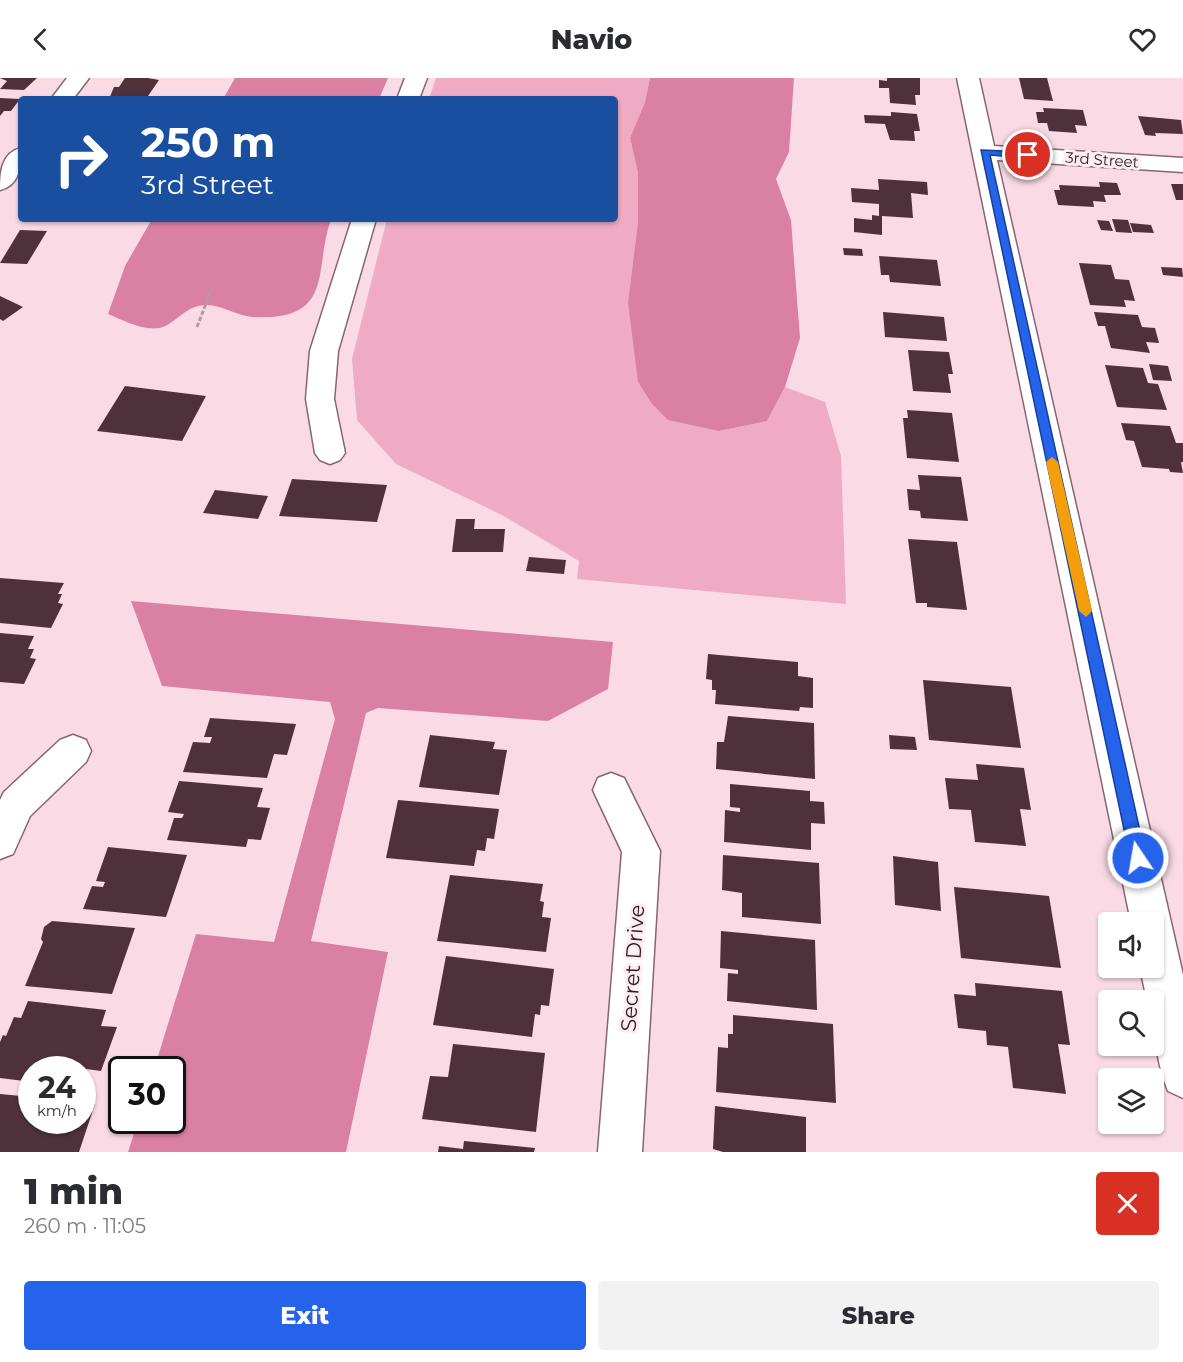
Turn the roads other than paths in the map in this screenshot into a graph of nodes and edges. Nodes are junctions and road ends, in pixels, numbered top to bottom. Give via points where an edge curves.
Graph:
1 (78, 78) edge
2 (416, 78) edge
3 (969, 78) edge
4 (64, 96) edge
5 (409, 96) edge
6 (984, 152) junction
7 (18, 159) edge
8 (1183, 165) edge
9 (0, 183) edge
10 (363, 222) edge
11 (330, 453) dead end
12 (73, 751) dead end
13 (610, 790) dead end
14 (0, 841) edge
15 (1149, 912) edge
16 (1163, 978) edge
17 (1183, 1076) edge
18 (620, 1152) edge

1 - 4 street
2 - 5 street
3 - 6 street
6 - 8 street, 3rd Street
6 - 15 street
7 - 9 street
10 - 11 street via 324,351 320,399
12 - 14 street via 17,804
13 - 18 street, Secret Drive via 641,851
16 - 17 street

